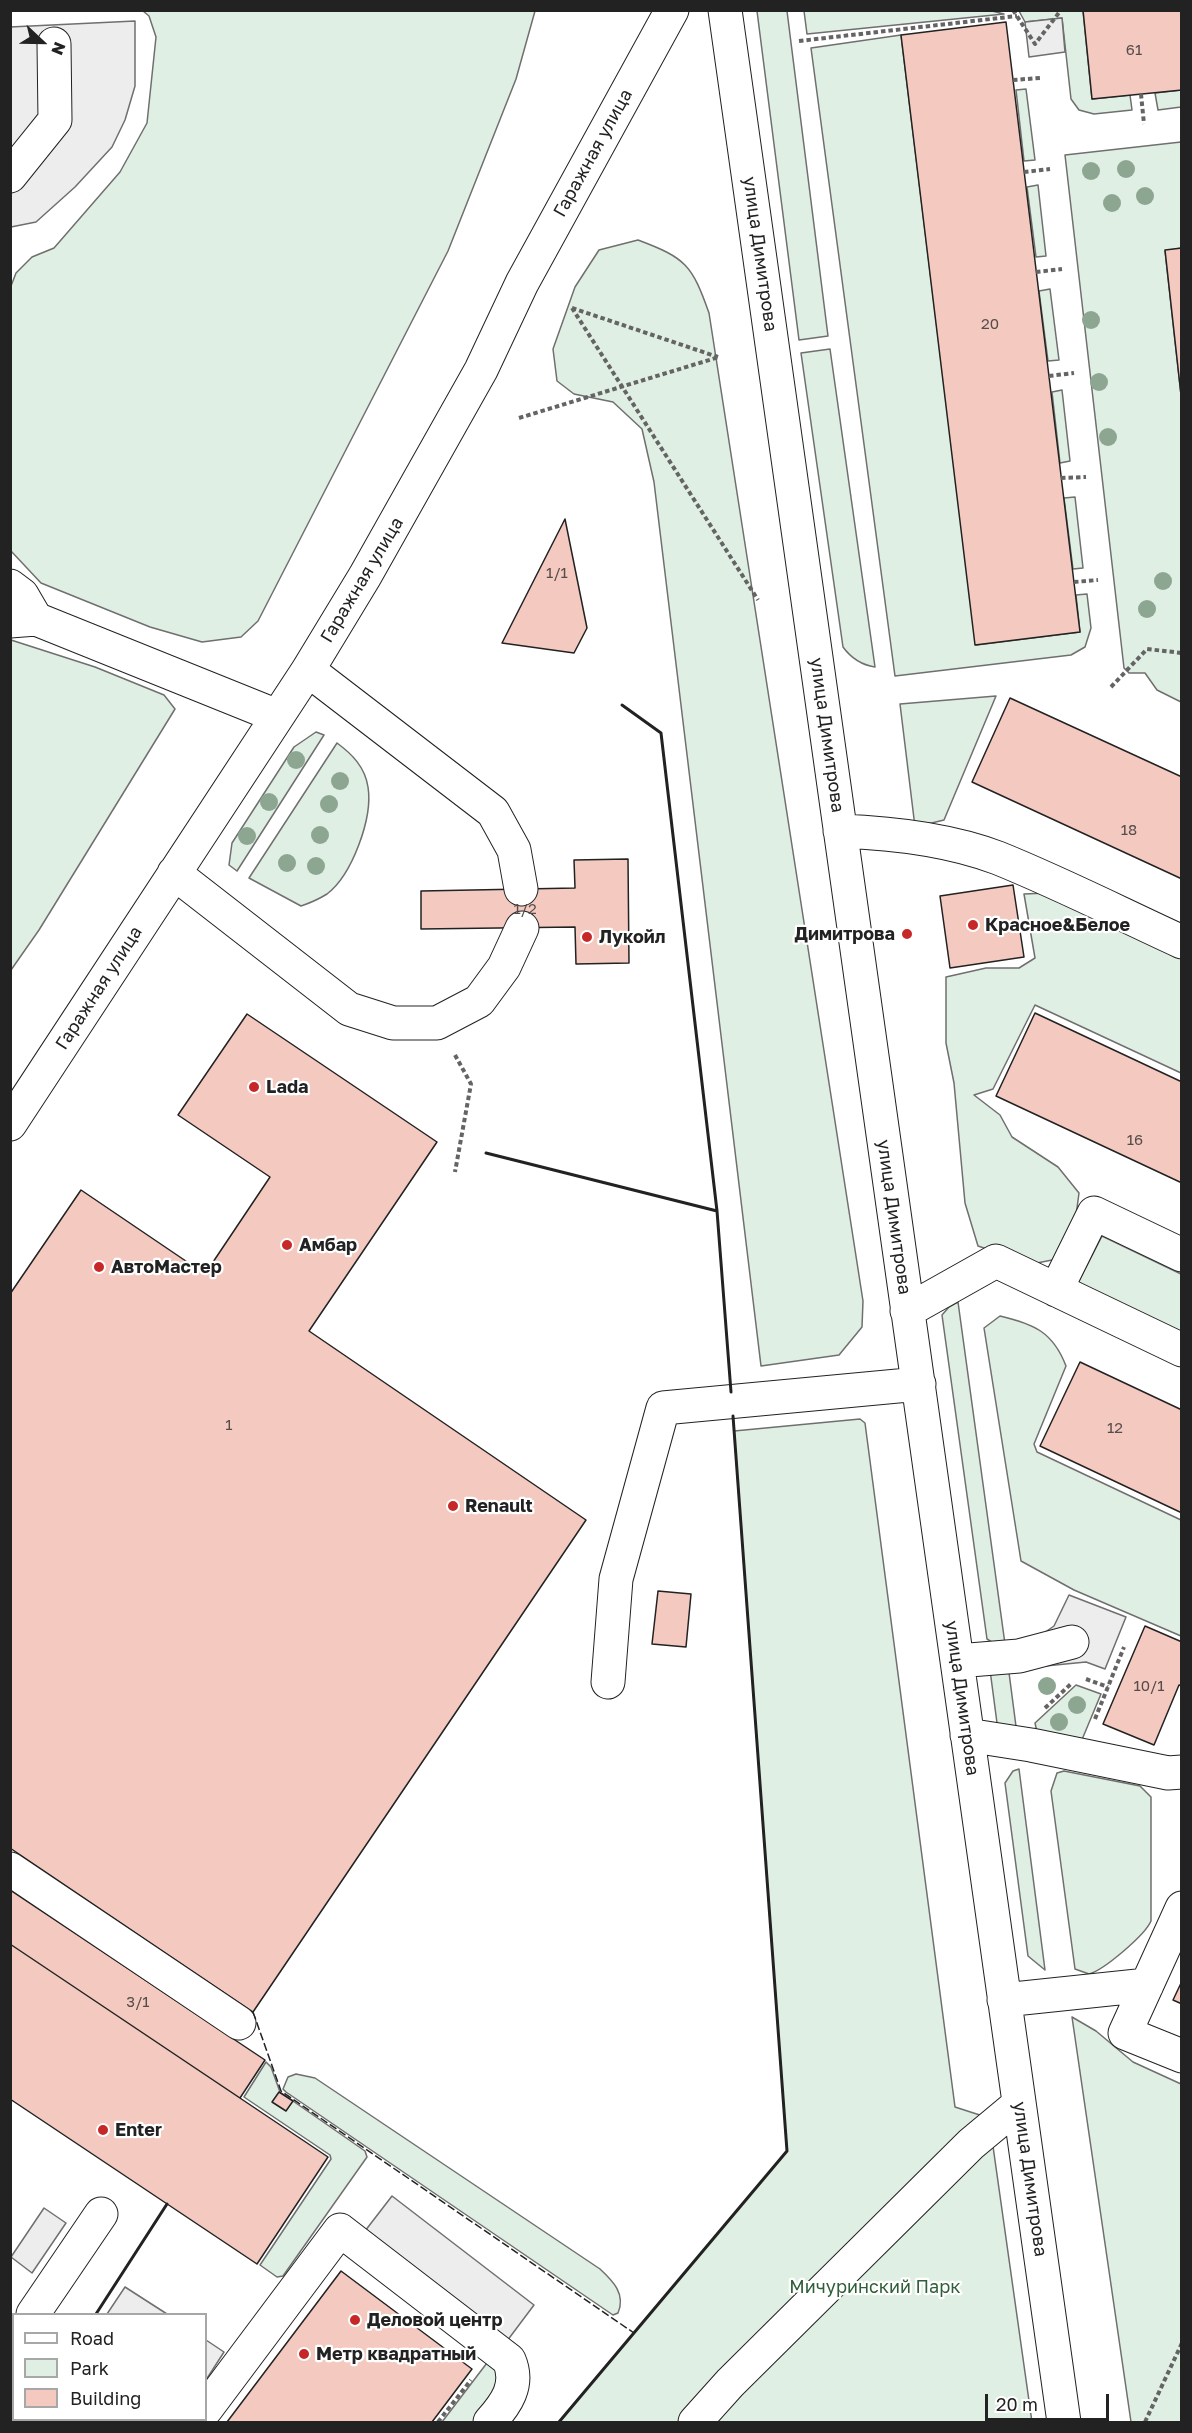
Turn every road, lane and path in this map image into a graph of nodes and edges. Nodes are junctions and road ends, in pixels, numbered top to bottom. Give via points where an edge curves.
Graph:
1 (672, 10) edge
2 (725, 10) edge
3 (1013, 10) edge
4 (1061, 10) edge
5 (1017, 16) junction
6 (799, 41) dead end
7 (54, 44) dead end
8 (1040, 78) dead end
9 (1013, 81) dead end
10 (1141, 94) dead end
11 (1144, 124) dead end
12 (1050, 169) dead end
13 (1024, 172) dead end
14 (10, 176) edge
15 (1062, 269) dead end
16 (1036, 272) dead end
17 (1074, 373) dead end
18 (1049, 376) dead end
19 (622, 387) junction
20 (519, 418) dead end
21 (1086, 477) dead end
22 (1061, 478) dead end
23 (1098, 580) dead end
24 (1074, 582) dead end
25 (10, 586) edge
26 (758, 600) dead end
27 (23, 620) edge
28 (1182, 653) edge
29 (308, 670) junction
30 (1111, 687) dead end
31 (277, 716) junction
32 (840, 831) junction
33 (174, 873) junction
34 (521, 889) dead end
35 (522, 928) dead end
36 (1182, 942) edge
37 (437, 1023) junction
38 (10, 1124) edge
39 (455, 1172) dead end
40 (1182, 1255) edge
41 (1056, 1290) junction
42 (907, 1311) junction
43 (1182, 1350) edge
44 (919, 1384) junction
45 (1072, 1642) dead end
46 (1124, 1647) dead end
47 (957, 1661) junction
48 (608, 1682) dead end
49 (1108, 1687) junction
50 (1037, 1716) dead end
51 (967, 1735) junction
52 (1081, 1755) junction
53 (1182, 1772) edge
54 (10, 1869) edge
55 (1182, 1908) edge
56 (1147, 1985) junction
57 (1004, 2000) junction
58 (239, 2023) dead end
59 (1182, 2056) edge
60 (1019, 2104) junction
61 (102, 2214) dead end
62 (34, 2313) edge
63 (1182, 2343) edge
64 (495, 2348) junction
65 (207, 2408) edge
66 (438, 2422) edge
67 (490, 2422) edge
68 (696, 2422) edge
69 (1064, 2422) edge
70 (1145, 2422) edge

1 - 29 street, Гаражная улица via 522,283 482,369 424,475
2 - 32 street, улица Димитрова
3 - 5 path
4 - 5 path via 1035,44
5 - 6 path
7 - 14 street via 55,120
8 - 9 path
10 - 11 path
12 - 13 path
15 - 16 path
17 - 18 path
19 - 19 path via 572,308 719,357 708,360
19 - 20 path
19 - 26 path
21 - 22 path
23 - 24 path
25 - 27 street via 22,595
27 - 31 street
28 - 30 path via 1147,649
29 - 31 street, Гаражная улица
29 - 34 street via 494,812 514,850
31 - 33 street, Гаражная улица
32 - 36 street via 893,833 997,858
32 - 42 street, улица Димитрова
33 - 37 street via 349,1009 393,1023
33 - 38 street, Гаражная улица
35 - 37 street via 504,967 479,1001
37 - 39 path via 471,1084
40 - 41 street via 1094,1212
41 - 42 street via 996,1261
41 - 43 street
42 - 44 street, улица Димитрова
44 - 47 street, улица Димитрова
44 - 48 street via 663,1408 616,1579
45 - 47 street via 1019,1656
46 - 49 path
47 - 51 street, улица Димитрова
49 - 50 path via 1078,1677
49 - 52 path
51 - 52 street
51 - 57 street, улица Димитрова
52 - 53 street via 1168,1773
54 - 58 street
55 - 56 street
56 - 57 street
56 - 59 street via 1125,2033
57 - 60 street, улица Димитрова
60 - 68 street via 971,2144
60 - 69 street, улица Димитрова
61 - 62 street
63 - 70 path
64 - 65 street via 340,2230
64 - 66 path
64 - 67 street via 509,2360 513,2385 506,2404

